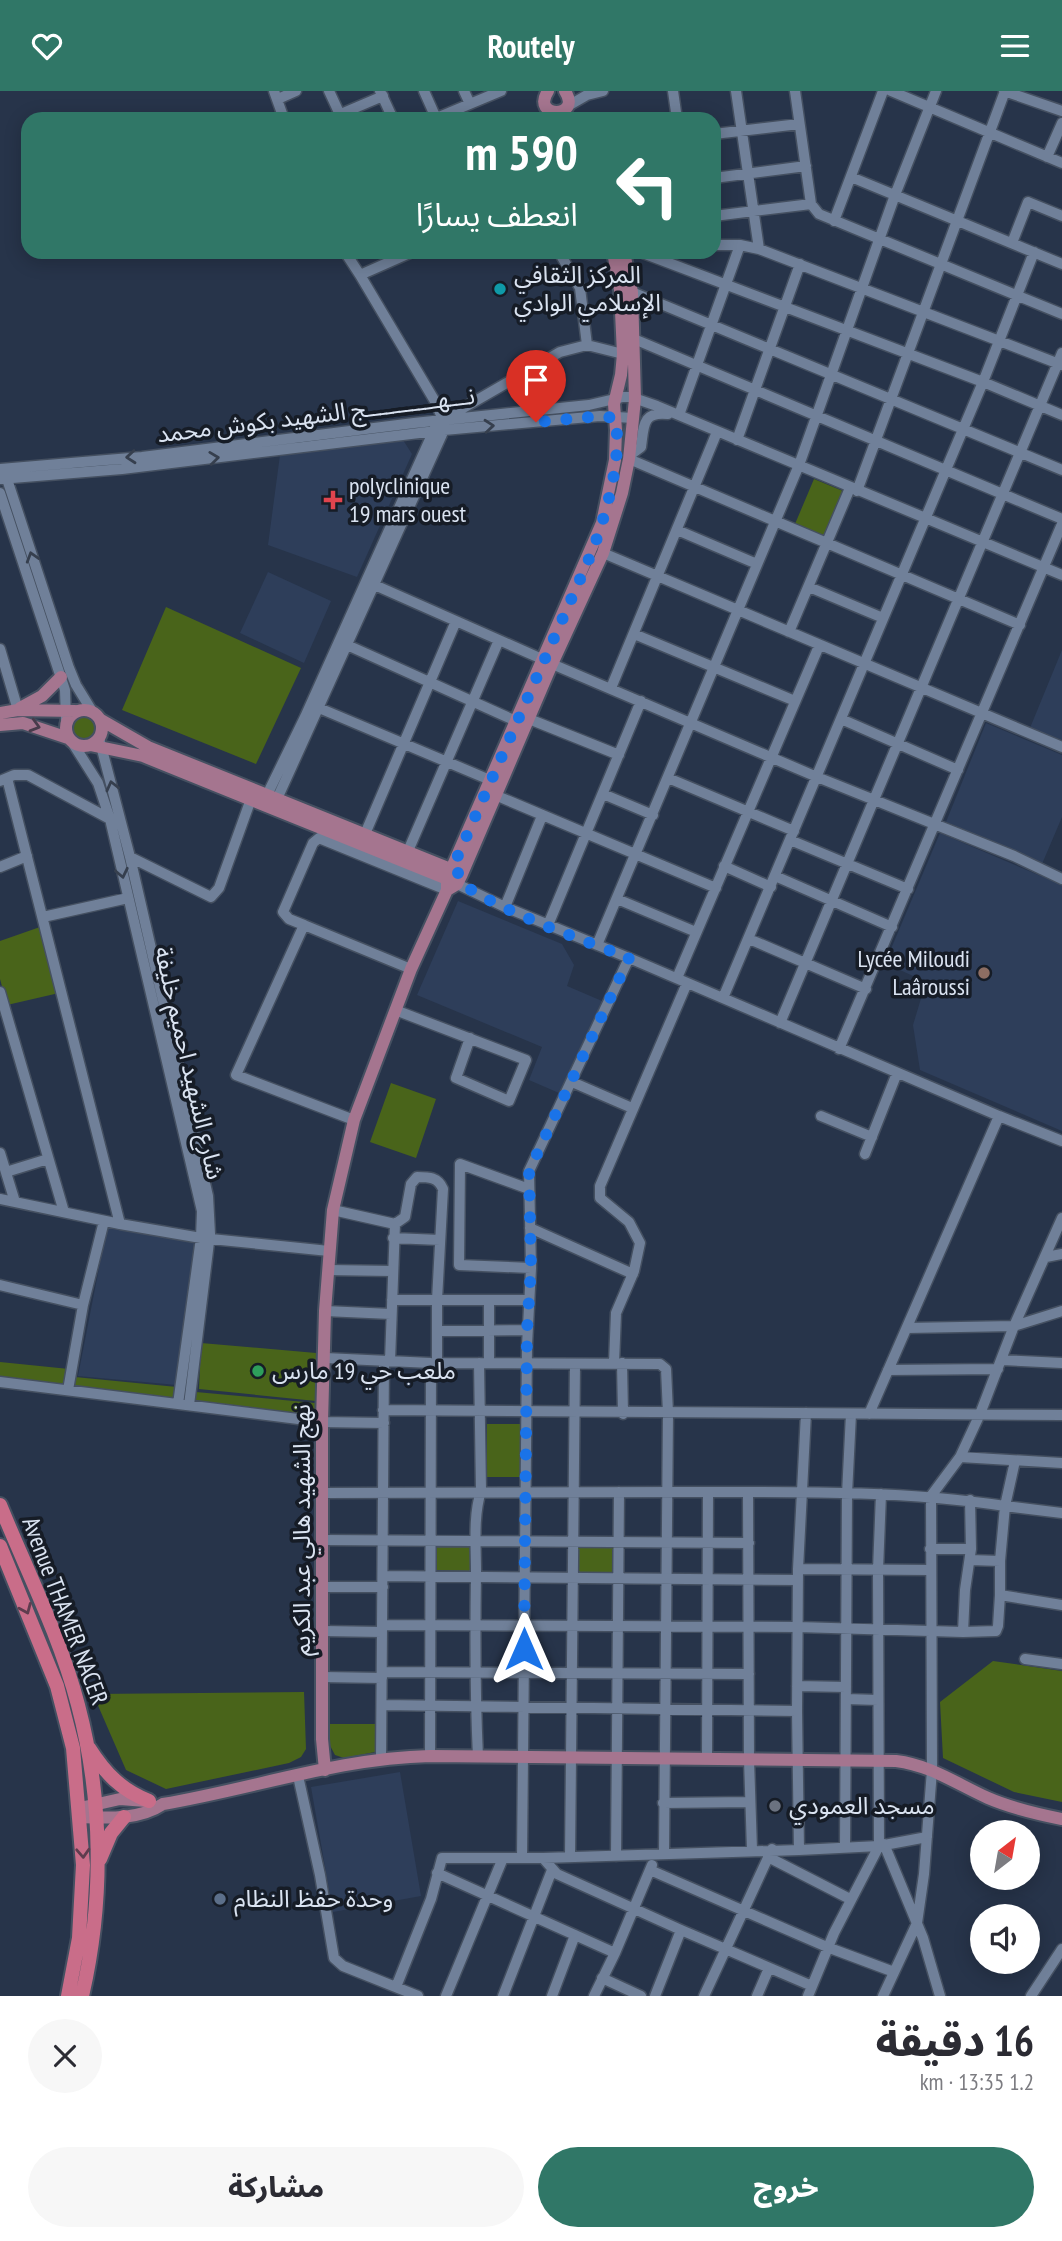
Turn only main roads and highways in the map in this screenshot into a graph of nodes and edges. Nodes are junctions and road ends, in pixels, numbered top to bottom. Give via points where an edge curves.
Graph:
1 (565, 91) edge
2 (544, 93) edge
3 (569, 110) edge
4 (552, 112) edge
5 (614, 259) edge
6 (625, 259) edge
7 (547, 661) junction
8 (61, 677) road end
9 (18, 710) junction
10 (0, 713) edge
11 (69, 714) junction
12 (97, 716) junction
13 (522, 720) junction
14 (0, 725) edge
15 (70, 740) junction
16 (97, 743) junction
17 (455, 881) junction
18 (0, 1506) edge
19 (0, 1546) edge
20 (87, 1746) junction
21 (325, 1770) junction
22 (156, 1803) junction
23 (88, 1811) junction
24 (124, 1817) junction
25 (1062, 1819) edge
26 (98, 1864) junction
27 (68, 1996) edge
28 (82, 1996) edge

1 - 3 main road
2 - 4 main road via 545,105
5 - 7 main road via 623,354 615,400 615,460 602,523
6 - 7 main road via 634,339 635,399 629,458 603,553
7 - 13 main road
8 - 9 main road via 42,696
9 - 10 main road
9 - 11 main road
11 - 12 main road via 84,709
11 - 15 main road via 65,732
12 - 16 main road via 102,726
12 - 17 main road via 148,747 408,851
13 - 17 main road via 495,795
13 - 17 main road via 490,780
14 -> 15 main road via 23,723
15 - 16 main road via 81,746
16 - 17 main road via 134,753
17 - 21 main road, نهج الشهيد هالي عبد الكريم via 411,969 354,1120 333,1210 322,1422
18 - 20 highway, Avenue THAMER NACER via 71,1681
19 -> 23 highway, Avenue THAMER NACER via 64,1706
20 - 22 highway via 116,1783
20 - 23 highway, Avenue THAMER NACER
21 - 22 main road
21 - 25 main road via 430,1756 878,1761 932,1770 1020,1810
22 - 23 main road via 120,1799
22 - 24 main road via 155,1809
23 - 24 main road
23 - 26 highway
23 -> 27 highway, Avenue THAMER NACER via 79,1938
24 - 26 highway via 111,1833
26 - 28 highway via 93,1939

